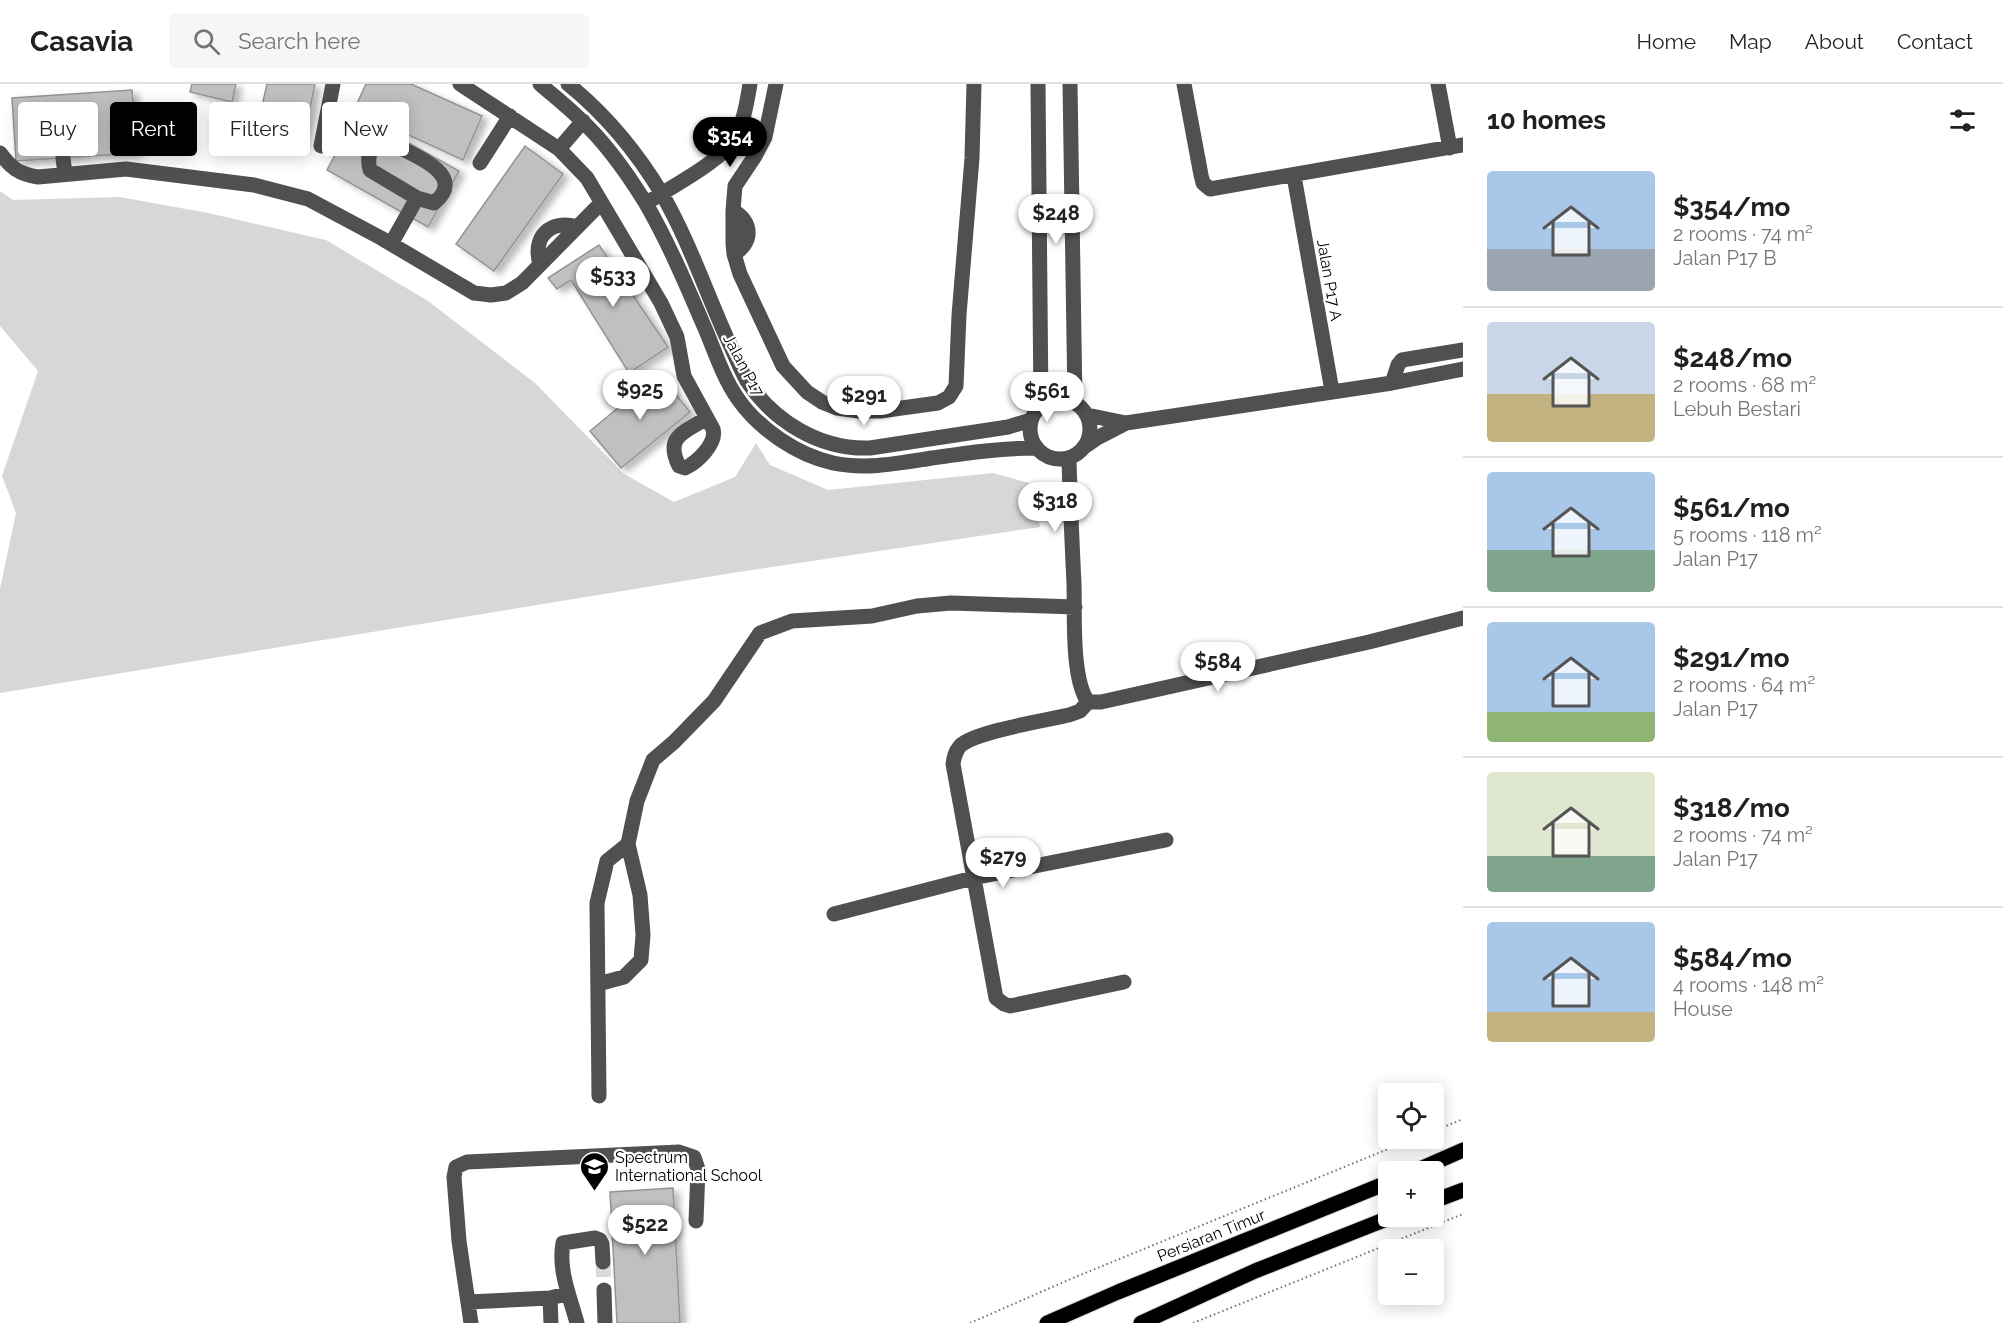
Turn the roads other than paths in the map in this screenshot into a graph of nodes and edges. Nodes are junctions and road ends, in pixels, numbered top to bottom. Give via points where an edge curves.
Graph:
1 (333, 84) edge
2 (460, 84) edge
3 (540, 84) edge
4 (568, 84) edge
5 (750, 84) edge
6 (776, 84) edge
7 (974, 84) edge
8 (1038, 84) edge
9 (1070, 84) edge
10 (1184, 84) edge
11 (1438, 84) edge
12 (510, 116) junction
13 (583, 121) junction
14 (321, 146) dead end
15 (1456, 146) edge
16 (559, 149) junction
17 (0, 153) edge
18 (63, 158) dead end
19 (480, 164) dead end
20 (65, 174) junction
21 (1294, 176) junction
22 (662, 193) junction
23 (417, 198) junction
24 (601, 203) junction
25 (645, 204) junction
26 (391, 244) junction
27 (499, 294) junction
28 (510, 308) dead end
29 (1463, 350) edge
30 (1463, 369) edge
31 (1392, 383) junction
32 (1332, 391) junction
33 (1075, 402) junction
34 (1041, 405) junction
35 (1087, 415) junction
36 (707, 418) dead end
37 (1031, 420) junction
38 (1126, 423) junction
39 (1084, 447) junction
40 (1036, 448) junction
41 (1069, 458) junction
42 (1075, 607) junction
43 (1463, 618) edge
44 (1088, 702) junction
45 (1166, 840) dead end
46 (628, 844) junction
47 (973, 878) junction
48 (834, 914) dead end
49 (1124, 982) dead end
50 (598, 984) junction
51 (599, 1096) dead end
52 (1463, 1150) edge
53 (1438, 1161) edge
54 (1378, 1186) edge
55 (1463, 1190) edge
56 (1444, 1197) edge
57 (696, 1221) dead end
58 (1378, 1222) edge
59 (603, 1262) tunnel mouth
60 (604, 1290) tunnel mouth
61 (566, 1294) junction
62 (549, 1298) junction
63 (469, 1302) junction
64 (471, 1323) edge
65 (551, 1323) edge
66 (576, 1323) edge
67 (605, 1323) edge
68 (1047, 1323) edge
69 (1141, 1323) edge

1 - 14 street
2 - 12 street
3 - 13 street, Jalan P17
4 - 22 street, Jalan P17 via 631,149
5 - 22 street via 735,138 722,154
6 - 7 street via 765,137 735,186 734,254 740,274 783,366 807,392 837,408 880,411 938,403 949,397 956,386
8 - 34 street
9 - 33 street
10 - 21 street via 1203,183 1210,189
11 - 15 street
12 - 16 street
12 - 19 street
13 - 16 street
13 - 25 street, Jalan P17 via 622,167
15 - 21 street
16 - 24 street via 587,178
17 - 20 street via 11,168 24,175
18 - 20 street
20 - 26 street via 126,169 254,185 308,199
21 - 32 street, Jalan P17 A
22 - 25 street
22 - 37 street, Jalan P17 via 746,379 768,407 790,424 814,438 854,449 1008,427
23 - 23 street via 370,170 372,149 388,142 437,168 445,180 438,199 434,203
23 - 26 street
24 - 27 street via 522,283
24 - 36 street via 661,303 677,337 684,376
25 - 40 street, Jalan P17 via 683,278 724,373 738,398 772,434 799,450 853,466 878,466 984,450
26 - 27 street via 474,293
27 - 28 street
29 - 31 street via 1402,360
30 - 31 street
31 - 32 street
32 - 38 street
33 - 34 street via 1051,400
33 - 35 street
34 - 37 street
35 - 38 street
35 - 39 street via 1090,428
37 - 40 street via 1031,439
38 - 39 street
39 - 41 street
40 - 41 street via 1049,458
41 - 42 street
42 - 44 street via 1079,679
42 - 46 street via 951,603 872,616 792,621 760,633 714,701 653,760 637,801
43 - 44 street
44 - 47 street via 1069,715 992,733 960,746 953,764
45 - 47 street
46 - 50 street via 607,861 597,903
46 - 50 street via 640,895 641,960 624,977
47 - 48 street
47 - 49 street via 993,990 1000,1002 1010,1006
50 - 51 street
52 - 53 main road
54 - 68 main road, Persiaran Timur
55 - 56 main road
57 - 63 street via 698,1169 694,1157 679,1152 467,1161 456,1167 454,1177
58 - 69 main road via 1255,1271
59 - 61 street via 600,1240 563,1243
60 - 67 street
61 - 62 street
61 - 66 street
62 - 63 street
62 - 65 street
63 - 64 street

